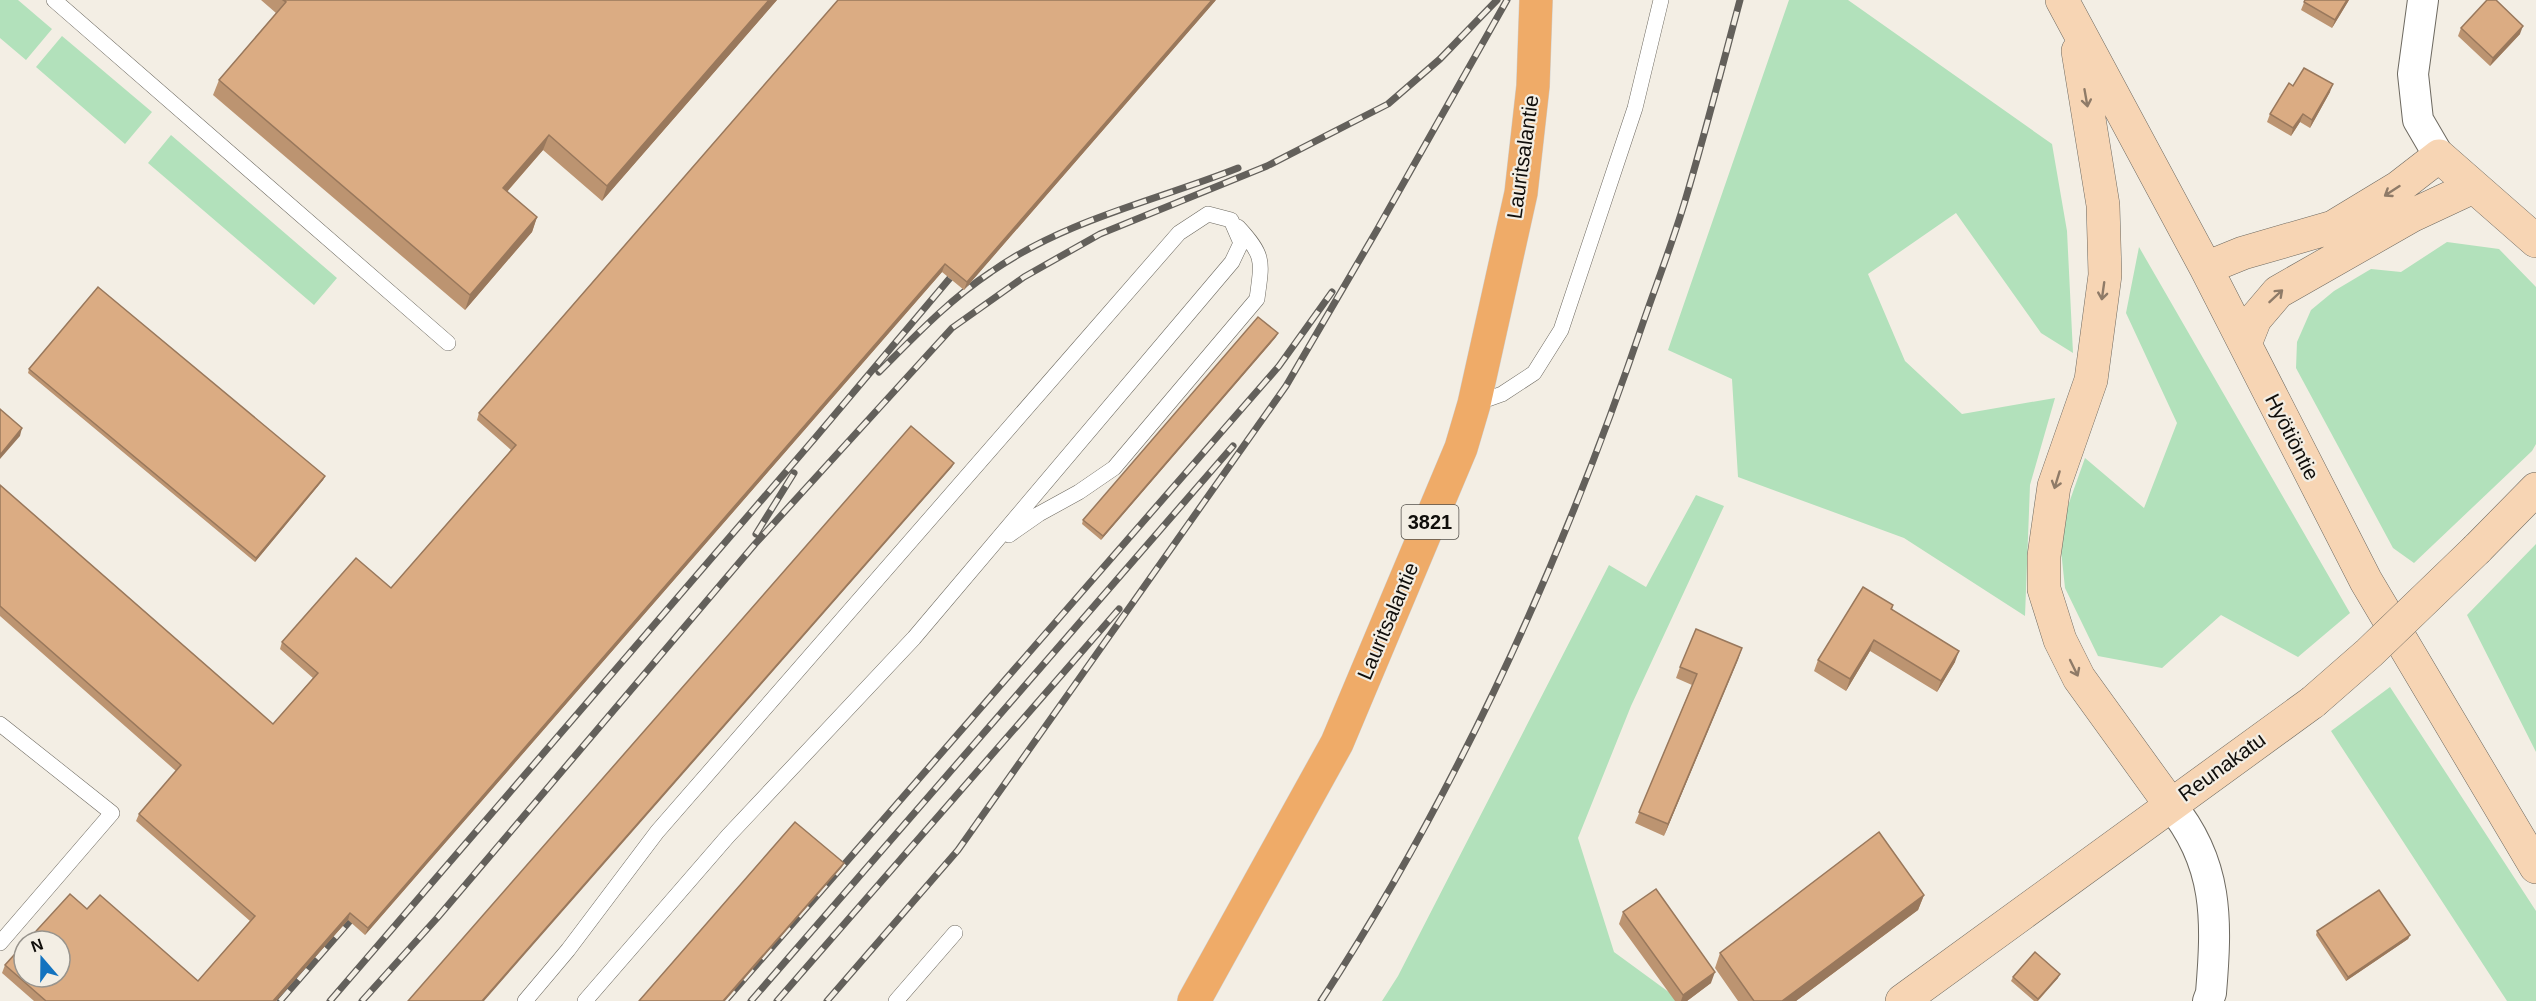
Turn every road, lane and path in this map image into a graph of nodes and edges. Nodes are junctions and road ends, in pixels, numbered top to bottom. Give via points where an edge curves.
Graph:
1 (54, 0) edge
2 (1536, 0) edge
3 (1661, 0) edge
4 (2423, 0) edge
5 (2068, 10) edge
6 (2439, 156) junction
7 (2473, 186) junction
8 (1231, 220) junction
9 (2536, 241) edge
10 (2206, 268) junction
11 (448, 343) dead end
12 (2245, 344) junction
13 (1474, 404) junction
14 (2529, 498) edge
15 (990, 549) junction
16 (0, 724) edge
17 (2170, 804) junction
18 (2536, 867) edge
19 (955, 933) dead end
20 (0, 944) edge
21 (525, 1001) edge
22 (585, 1001) edge
23 (896, 1001) edge
24 (1194, 1001) edge
25 (1902, 1001) edge
26 (2208, 1001) edge

1 - 11 lane
2 - 13 main road, Lauritsalantie / 3821 via 1533,86 1521,193
3 - 13 lane via 1635,108 1561,330 1534,373 1502,394
4 - 6 street via 2413,74 2418,120
5 - 10 main road, Hyötiöntie
5 -> 17 main road via 2103,205 2105,275 2091,380 2054,486 2044,556 2044,589 2060,640 2079,678
6 - 7 main road
6 -> 10 main road via 2399,187 2333,227
7 - 9 main road
12 -> 7 main road via 2255,319 2278,292 2403,220
8 - 15 lane via 1241,243 1232,262
8 - 15 lane via 1257,248 1261,269 1257,299 1114,468 1038,514
8 - 21 lane via 1209,214 1179,232 657,832
10 - 12 main road, Hyötiöntie
12 - 18 main road, Hyötiöntie via 2366,580
13 - 24 main road, Lauritsalantie / 3821 via 1461,448 1337,743
14 - 17 main road, Reunakatu, bridge via 2313,702
15 - 22 lane via 914,638 728,836
16 - 20 lane via 112,813
17 - 25 main road, Reunakatu
17 - 26 street via 2188,826 2208,874 2216,939
19 - 23 lane

